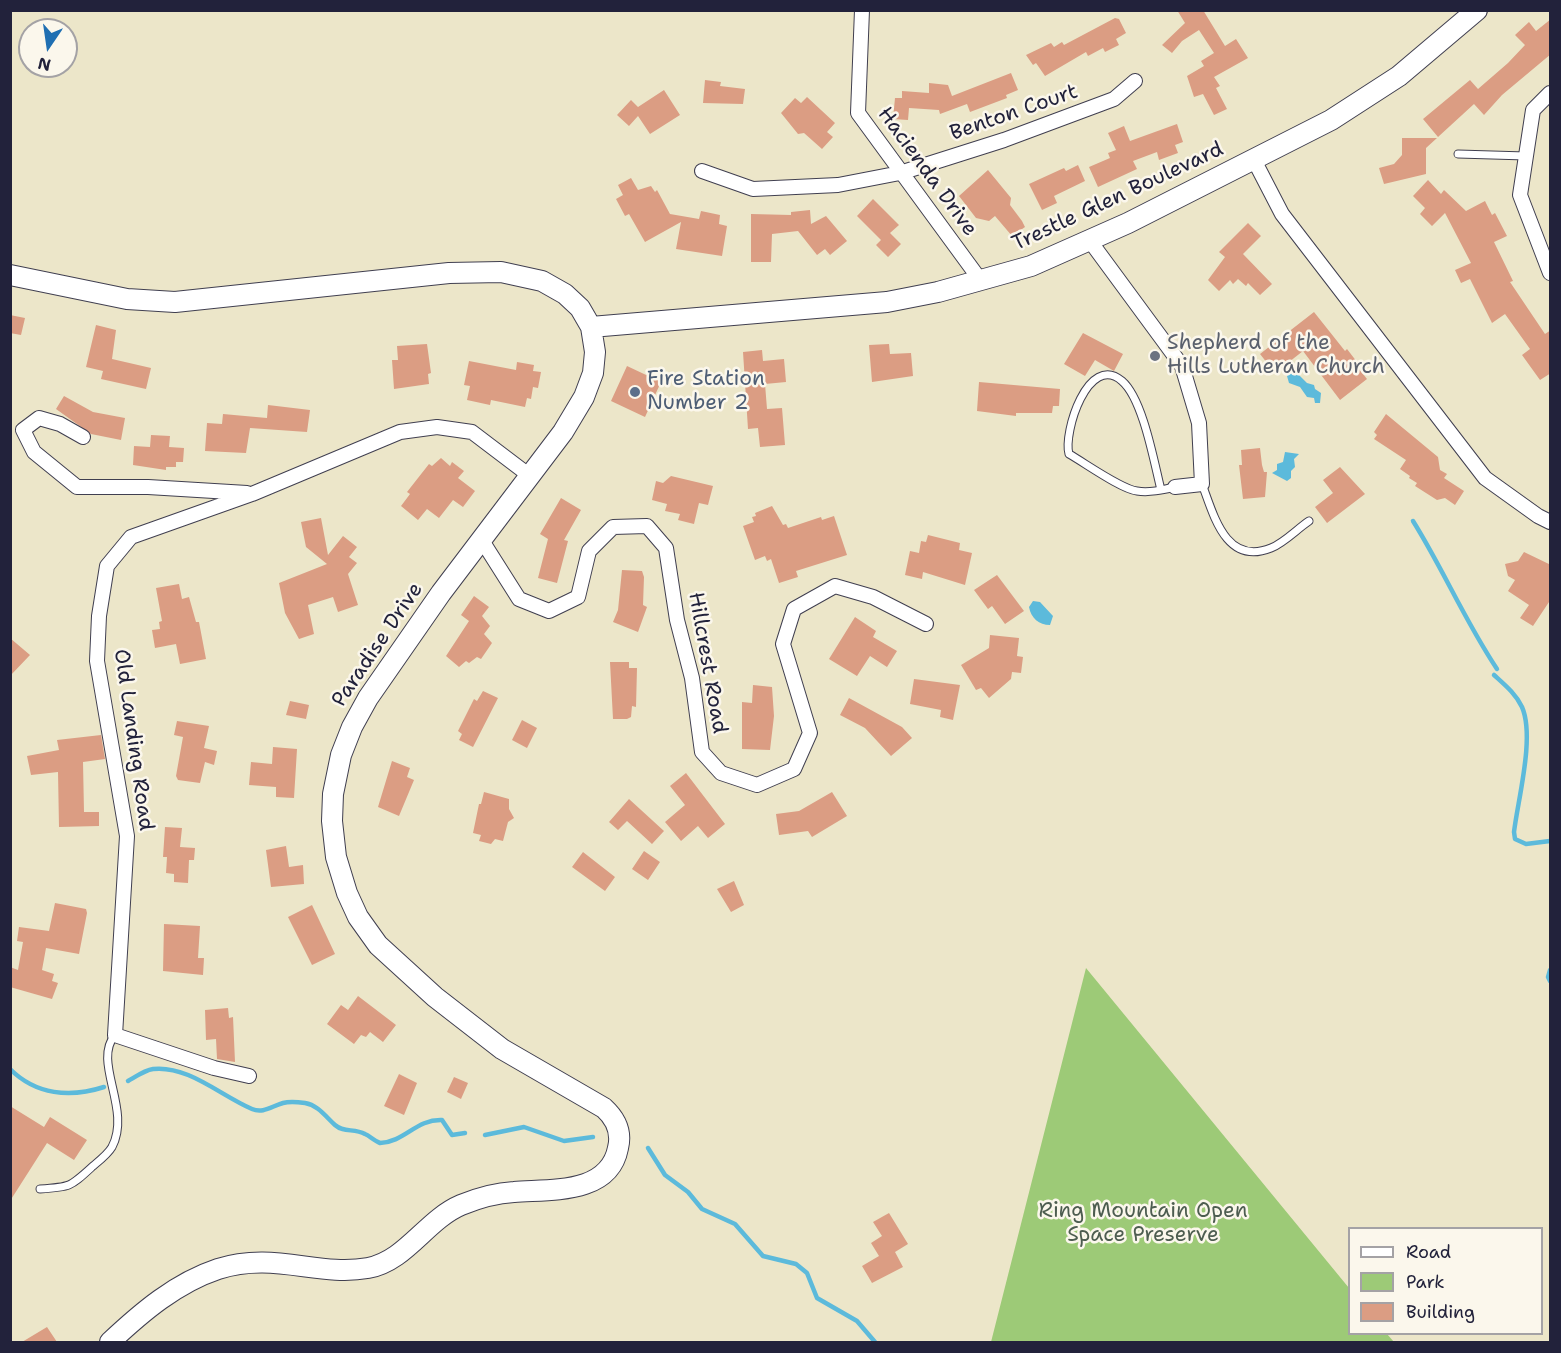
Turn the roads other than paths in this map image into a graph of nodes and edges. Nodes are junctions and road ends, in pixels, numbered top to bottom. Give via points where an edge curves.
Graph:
1 (862, 10) edge
2 (1477, 10) edge
3 (1135, 81) dead end
4 (1551, 93) edge
5 (1458, 154) dead end
6 (1526, 156) junction
7 (1254, 160) junction
8 (702, 171) dead end
9 (900, 173) junction
10 (1090, 241) junction
11 (1551, 273) edge
12 (10, 274) edge
13 (981, 281) junction
14 (591, 327) junction
15 (83, 437) dead end
16 (530, 476) junction
17 (1202, 484) junction
18 (1168, 489) junction
19 (252, 494) junction
20 (1309, 521) dead end
21 (1551, 522) edge
22 (482, 538) junction
23 (926, 624) dead end
24 (115, 1035) junction
25 (249, 1076) dead end
26 (40, 1189) dead end
27 (110, 1342) edge

1 - 9 street, Hacienda Drive via 858,113
2 - 7 street, Trestle Glen Boulevard via 1378,91
3 - 9 street, Benton Court via 1114,99
4 - 6 street via 1533,110
5 - 6 lane
6 - 11 street via 1520,195
7 - 10 street, Trestle Glen Boulevard
7 - 21 street via 1282,214 1485,478
8 - 9 street, Benton Court via 753,189 838,185
9 - 13 street, Hacienda Drive
10 - 13 street, Trestle Glen Boulevard via 1050,259
10 - 17 street via 1182,366 1199,423
12 - 14 street, Paradise Drive via 127,299 175,302 449,273 501,272 536,279 560,291 580,308
13 - 14 street, Trestle Glen Boulevard via 920,297 870,304
14 - 16 street, Paradise Drive via 595,358 588,389
15 - 19 street via 39,418 23,430 34,452 77,487
16 - 19 street, Old Landing Road via 472,432 437,427 400,432
16 - 22 street, Paradise Drive
17 - 18 street
17 - 20 lane via 1222,533 1234,547 1249,551 1271,548
18 - 18 lane via 1134,396 1121,380 1108,376 1093,379 1085,388 1073,422 1066,444 1069,454 1133,491
19 - 24 street, Old Landing Road via 131,537 107,566 97,661 127,836
22 - 23 street, Hillcrest Road via 519,599 549,611 578,597 589,551 613,527 647,526 666,548 677,620 692,678 702,752 721,773 757,785 794,769 810,733 783,644 794,609 835,585 873,597
22 - 27 street, Paradise Drive via 386,670 352,727 337,769 332,802 336,857 350,901 378,945 495,1044 604,1108 618,1127 616,1157 602,1176 587,1183 501,1194 461,1205 375,1266 350,1269 258,1262 216,1270 163,1297
24 - 25 street
24 - 26 lane via 107,1044 106,1060 116,1093 112,1147 70,1187

